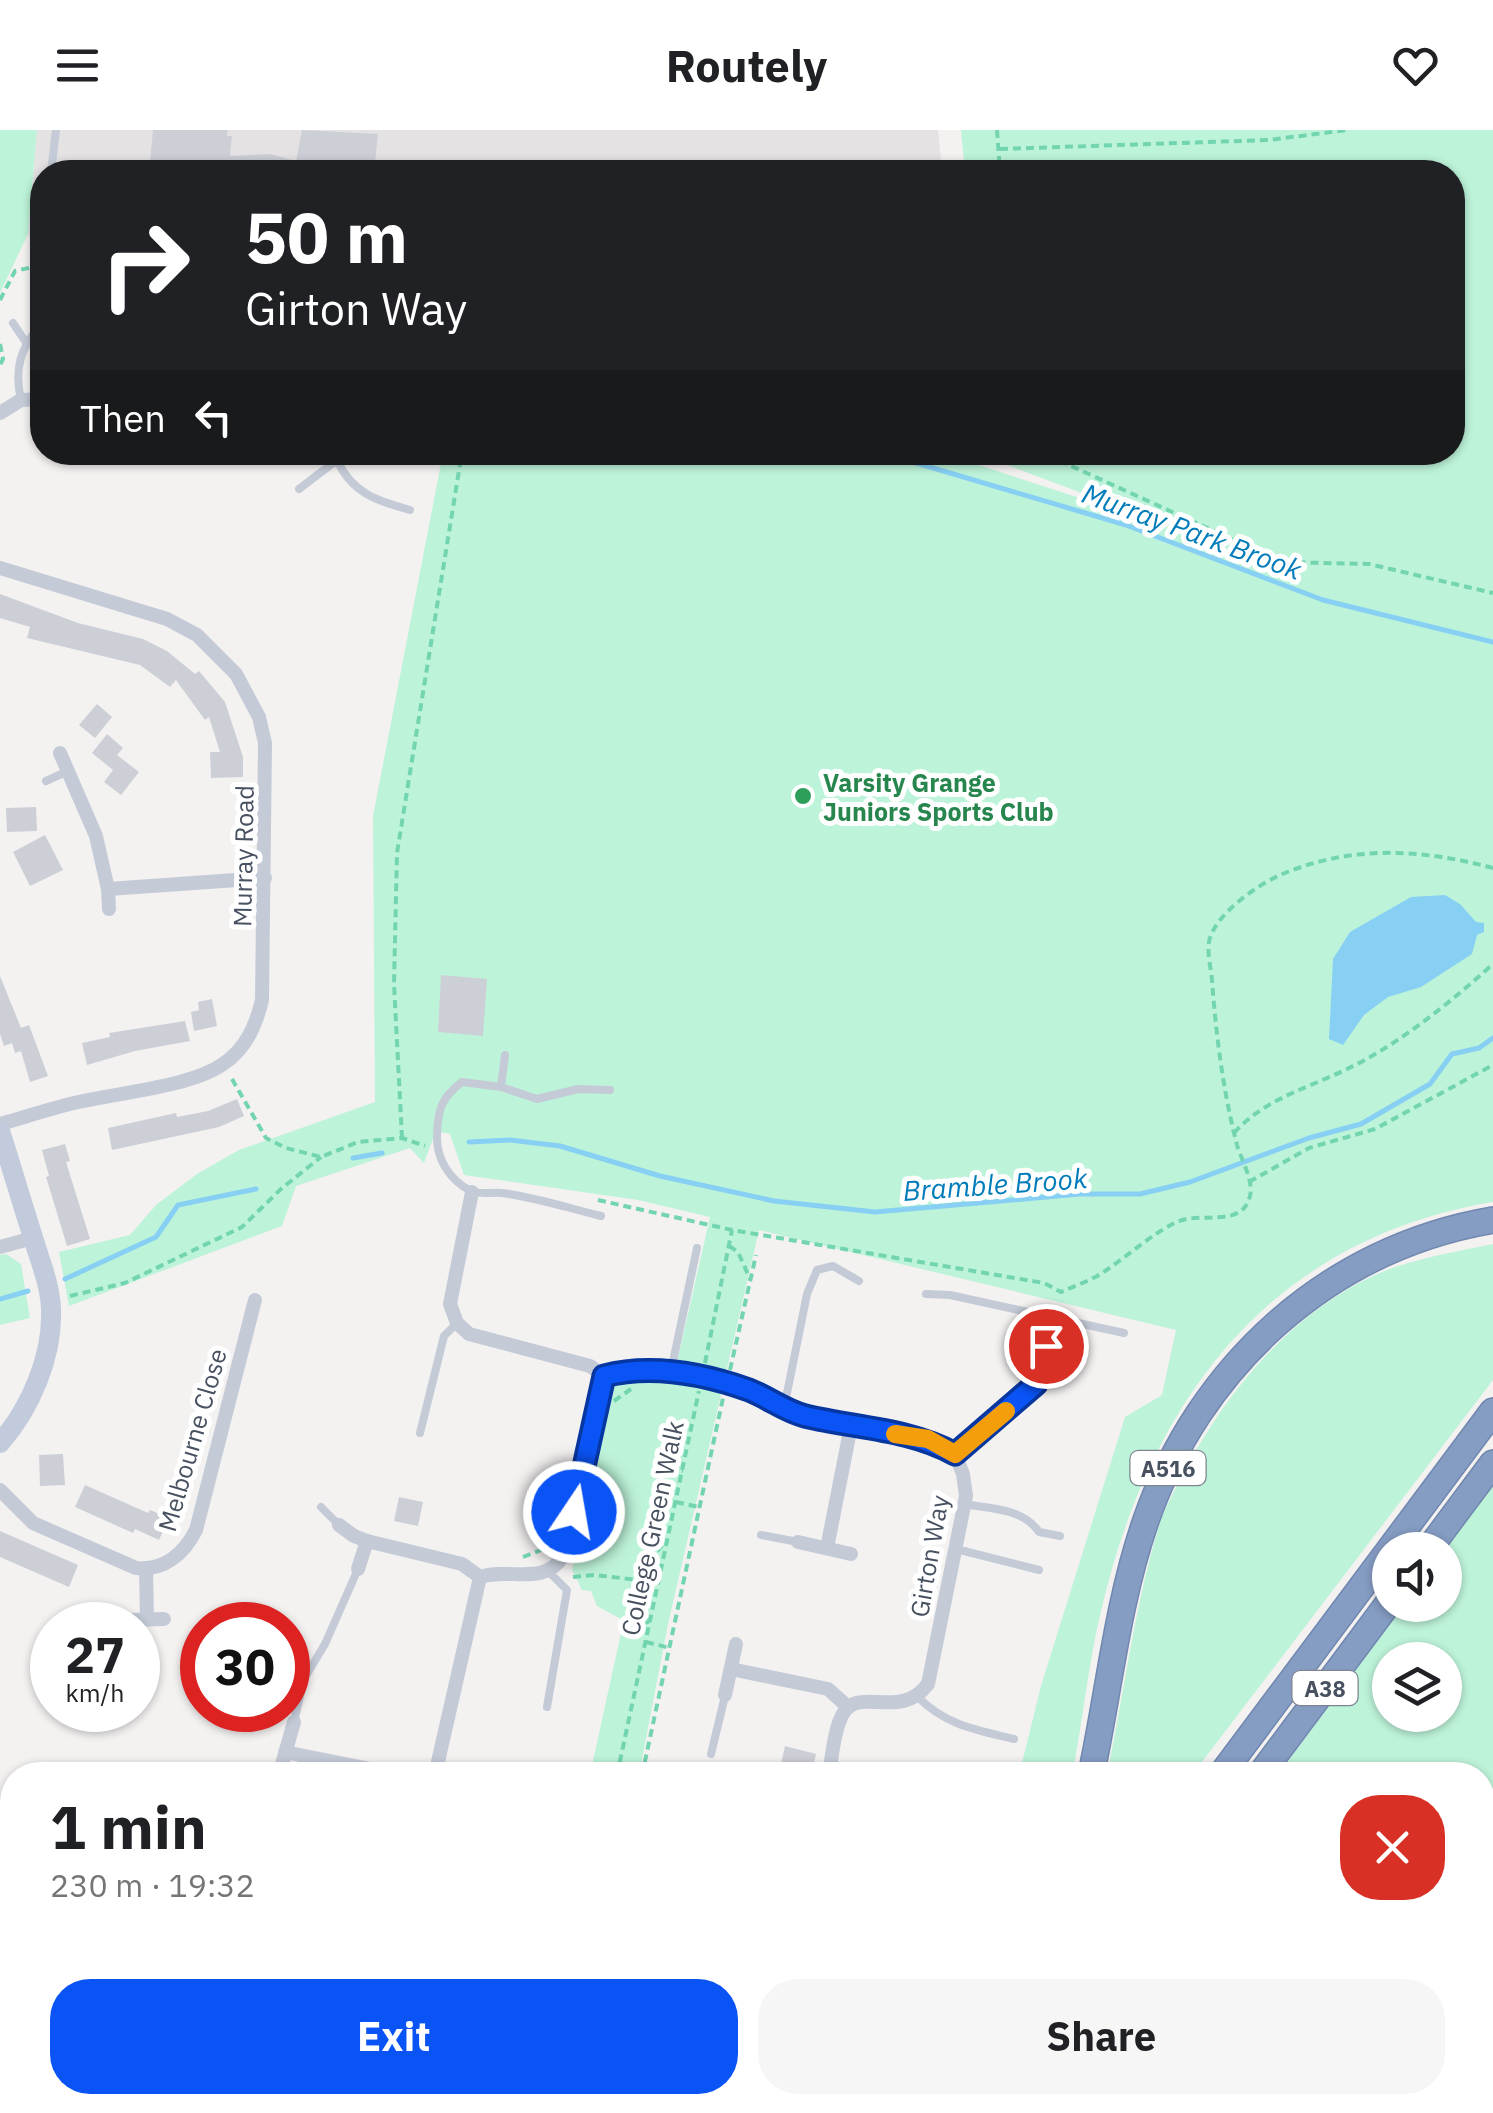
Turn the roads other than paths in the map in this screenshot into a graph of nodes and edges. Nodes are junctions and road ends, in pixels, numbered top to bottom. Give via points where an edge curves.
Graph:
1 (56, 130) edge
2 (52, 160) edge
3 (13, 322) dead end
4 (30, 340) edge
5 (27, 344) junction
6 (30, 399) edge
7 (20, 400) junction
8 (0, 413) edge
9 (328, 465) edge
10 (343, 465) edge
11 (299, 489) dead end
12 (410, 510) dead end
13 (0, 568) edge
14 (60, 753) dead end
15 (68, 771) junction
16 (46, 781) dead end
17 (265, 878) junction
18 (108, 889) junction
19 (110, 909) dead end
20 (504, 1055) dead end
21 (501, 1087) junction
22 (610, 1090) dead end
23 (0, 1128) edge
24 (472, 1192) junction
25 (601, 1216) dead end
26 (1493, 1220) edge
27 (33, 1238) junction
28 (0, 1247) edge
29 (696, 1248) dead end
30 (859, 1282) dead end
31 (926, 1294) dead end
32 (255, 1300) dead end
33 (232, 1315) dead end
34 (1052, 1318) junction
35 (249, 1320) junction
36 (457, 1323) junction
37 (1124, 1333) dead end
38 (665, 1371) junction
39 (604, 1376) junction
40 (784, 1408) junction
41 (1493, 1411) edge
42 (851, 1426) junction
43 (420, 1433) dead end
44 (0, 1443) edge
45 (955, 1454) junction
46 (1493, 1463) edge
47 (0, 1490) edge
48 (964, 1504) junction
49 (320, 1507) dead end
50 (339, 1525) joint
51 (1441, 1532) edge
52 (761, 1534) dead end
53 (1060, 1536) dead end
54 (368, 1540) junction
55 (798, 1542) joint
56 (828, 1548) junction
57 (955, 1549) junction
58 (851, 1554) dead end
59 (146, 1569) junction
60 (358, 1569) joint
61 (553, 1569) junction
62 (1039, 1570) dead end
63 (486, 1575) junction
64 (147, 1602) edge
65 (160, 1619) edge
66 (164, 1619) dead end
67 (1374, 1622) edge
68 (736, 1644) dead end
69 (731, 1669) junction
70 (310, 1670) edge
71 (724, 1695) joint
72 (918, 1697) junction
73 (547, 1707) dead end
74 (848, 1707) junction
75 (291, 1732) edge
76 (1014, 1739) dead end
77 (285, 1752) junction
78 (710, 1754) dead end
79 (282, 1762) edge
80 (335, 1762) edge
81 (437, 1762) edge
82 (832, 1762) edge
83 (1093, 1762) edge
84 (1231, 1762) edge
85 (1270, 1762) edge

1 - 2 lane
3 - 5 lane
4 - 5 lane
5 - 7 lane via 16,372
6 - 7 street
7 - 8 street
9 - 11 lane
10 - 12 lane via 353,487
13 - 17 street, Murray Road via 167,619 197,635 230,666 259,716 265,743
14 - 15 street
15 - 16 lane
15 - 18 street via 96,836
17 - 18 street
17 - 23 street, Murray Road via 262,1000 236,1054 194,1077 71,1104
18 - 19 street
20 - 21 lane
21 - 22 lane via 537,1099
21 - 24 lane via 462,1082 439,1106 436,1155
23 - 27 street
24 - 25 lane
24 - 36 street via 450,1304
26 - 83 highway, A516 via 1444,1230 1345,1274 1275,1325 1214,1390 1165,1473 1144,1526
27 - 28 street
27 - 44 street via 50,1298 47,1348 22,1412
29 - 38 lane
30 - 40 lane via 833,1266 817,1270
31 - 34 lane
32 - 35 street, Melbourne Close
33 - 35 street
34 - 37 lane
34 - 45 street via 1036,1384
35 - 59 street, Melbourne Close via 196,1530 170,1562
36 - 39 street via 470,1334 590,1366
36 - 43 lane via 444,1336
38 - 39 street
38 - 40 street via 750,1391
39 - 61 street via 563,1556
40 - 42 street
41 - 84 highway, A38
42 - 45 street via 928,1439
42 - 56 street
45 - 48 street, Girton Way
46 - 51 highway
47 - 59 street via 33,1522
48 - 53 lane via 1018,1514 1039,1532
48 - 57 street, Girton Way
49 - 50 lane
50 - 54 street
52 - 55 lane
54 - 60 street
54 - 63 street
55 - 56 street
56 - 58 street
57 - 62 lane
57 - 72 street, Girton Way via 928,1684
59 - 64 street
60 - 70 lane
61 - 63 street
61 - 73 lane via 568,1590
63 - 81 street
65 - 66 street
67 - 85 highway, A38
68 - 69 street
69 - 71 street
69 - 74 street via 828,1689
71 - 78 lane
72 - 74 street via 904,1703 860,1700
72 - 76 lane via 952,1724
74 - 82 street
75 - 77 street
77 - 79 street
77 - 80 street

